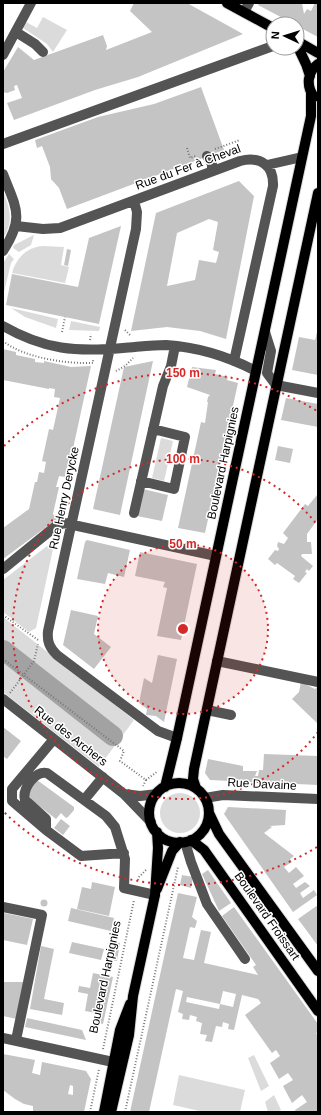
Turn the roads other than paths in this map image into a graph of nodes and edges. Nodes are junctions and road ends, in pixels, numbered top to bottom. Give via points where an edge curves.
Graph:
1 (31, 3) edge
2 (227, 3) edge
3 (249, 3) edge
4 (244, 12) junction
5 (265, 24) edge
6 (16, 32) junction
7 (305, 46) edge
8 (265, 49) edge
9 (43, 52) dead end
10 (318, 53) edge
11 (3, 55) edge
12 (302, 56) edge
13 (318, 64) edge
14 (310, 76) junction
15 (311, 92) junction
16 (318, 101) edge
17 (3, 144) edge
18 (210, 153) road end
19 (302, 157) junction
20 (267, 165) junction
21 (212, 172) junction
22 (3, 174) edge
23 (318, 193) edge
24 (134, 201) junction
25 (316, 212) edge
26 (16, 226) junction
27 (3, 251) edge
28 (3, 326) edge
29 (265, 332) junction
30 (175, 346) junction
31 (110, 349) junction
32 (234, 361) junction
33 (256, 371) junction
34 (276, 385) junction
35 (318, 393) edge
36 (153, 429) junction
37 (141, 482) junction
38 (134, 513) dead end
39 (72, 524) junction
40 (216, 556) junction
41 (3, 569) edge
42 (217, 661) junction
43 (318, 682) edge
44 (3, 699) edge
45 (206, 710) junction
46 (231, 715) dead end
47 (177, 738) junction
48 (54, 739) junction
49 (103, 777) junction
50 (165, 787) junction
51 (196, 788) junction
52 (124, 794) junction
53 (156, 794) junction
54 (205, 798) junction
55 (318, 799) edge
56 (84, 800) junction
57 (209, 813) junction
58 (151, 822) junction
59 (46, 830) junction
60 (157, 832) junction
61 (186, 841) junction
62 (124, 852) junction
63 (155, 895) junction
64 (3, 907) edge
65 (244, 960) dead end
66 (318, 971) edge
67 (133, 996) junction
68 (318, 1011) edge
69 (3, 1038) edge
70 (16, 1040) junction
71 (113, 1062) junction
72 (104, 1112) edge
73 (111, 1112) edge

1 - 6 street
2 - 4 main road
3 - 4 street
4 - 5 main road
6 - 9 street
6 - 11 street
7 - 10 main road
8 - 17 street
12 - 14 main road, Boulevard Harpignies
13 - 14 main road
14 - 15 main road, Boulevard Harpignies
15 - 16 main road
15 - 19 main road, Boulevard Harpignies via 311,116
18 - 21 street
19 - 20 street
19 - 29 main road, Boulevard Harpignies
20 - 21 street, Rue du Fer à Cheval via 260,160 248,159
20 - 32 street via 272,173 273,186
21 - 24 street, Rue du Fer à Cheval
22 - 26 street via 16,207
23 - 25 main road
24 - 26 street, Rue du Fer à Cheval via 60,228
24 - 31 street, Rue Henry Derycke via 137,212 136,229
25 - 34 main road
26 - 27 street
28 - 31 street via 26,339 49,347 82,351
29 - 33 main road, Boulevard Harpignies
29 - 34 street, Boulevard Harpignies via 271,351 267,373
30 - 31 street
30 - 32 street
30 - 36 street
31 - 39 street, Rue Henry Derycke
32 - 33 street
33 - 40 main road, Boulevard Harpignies
34 - 35 street
34 - 42 main road
36 - 37 street
36 - 37 street via 185,437 174,489
37 - 38 street
39 - 40 street
39 - 41 street via 56,526
39 - 47 street, Rue Henry Derycke via 48,631 50,648 158,731
40 - 47 main road, Boulevard Harpignies
42 - 43 street
42 - 45 main road
44 - 48 street, Rue des Archers
45 - 46 street
45 - 51 main road via 194,769 193,779
47 - 50 main road, Boulevard Harpignies
48 - 49 street, Rue des Archers
48 - 59 street via 12,789 11,798 14,804
49 - 52 street, Rue des Archers
49 - 56 street
50 - 51 main road via 179,783
50 - 53 main road
51 - 54 main road
52 - 53 street
52 - 58 street, Rue des Archers
53 - 58 main road via 150,807
54 - 55 street, Rue Davaine via 223,795
54 - 57 main road
56 - 59 street via 47,773 37,774 24,796 26,803 46,819
56 - 62 street via 111,821
57 - 61 main road via 205,828
57 - 66 main road, Boulevard Froissart via 219,834
58 - 60 main road
59 - 62 street via 81,856
60 - 61 main road via 169,841
60 - 63 main road
61 - 63 main road via 174,849
61 - 65 street via 207,904
61 - 68 main road, Boulevard Froissart via 204,850
62 - 63 street via 124,888
63 - 67 main road
64 - 70 street via 42,915
67 - 71 main road via 122,1023
67 - 73 main road via 129,1035
69 - 70 street
70 - 71 street
71 - 72 main road

